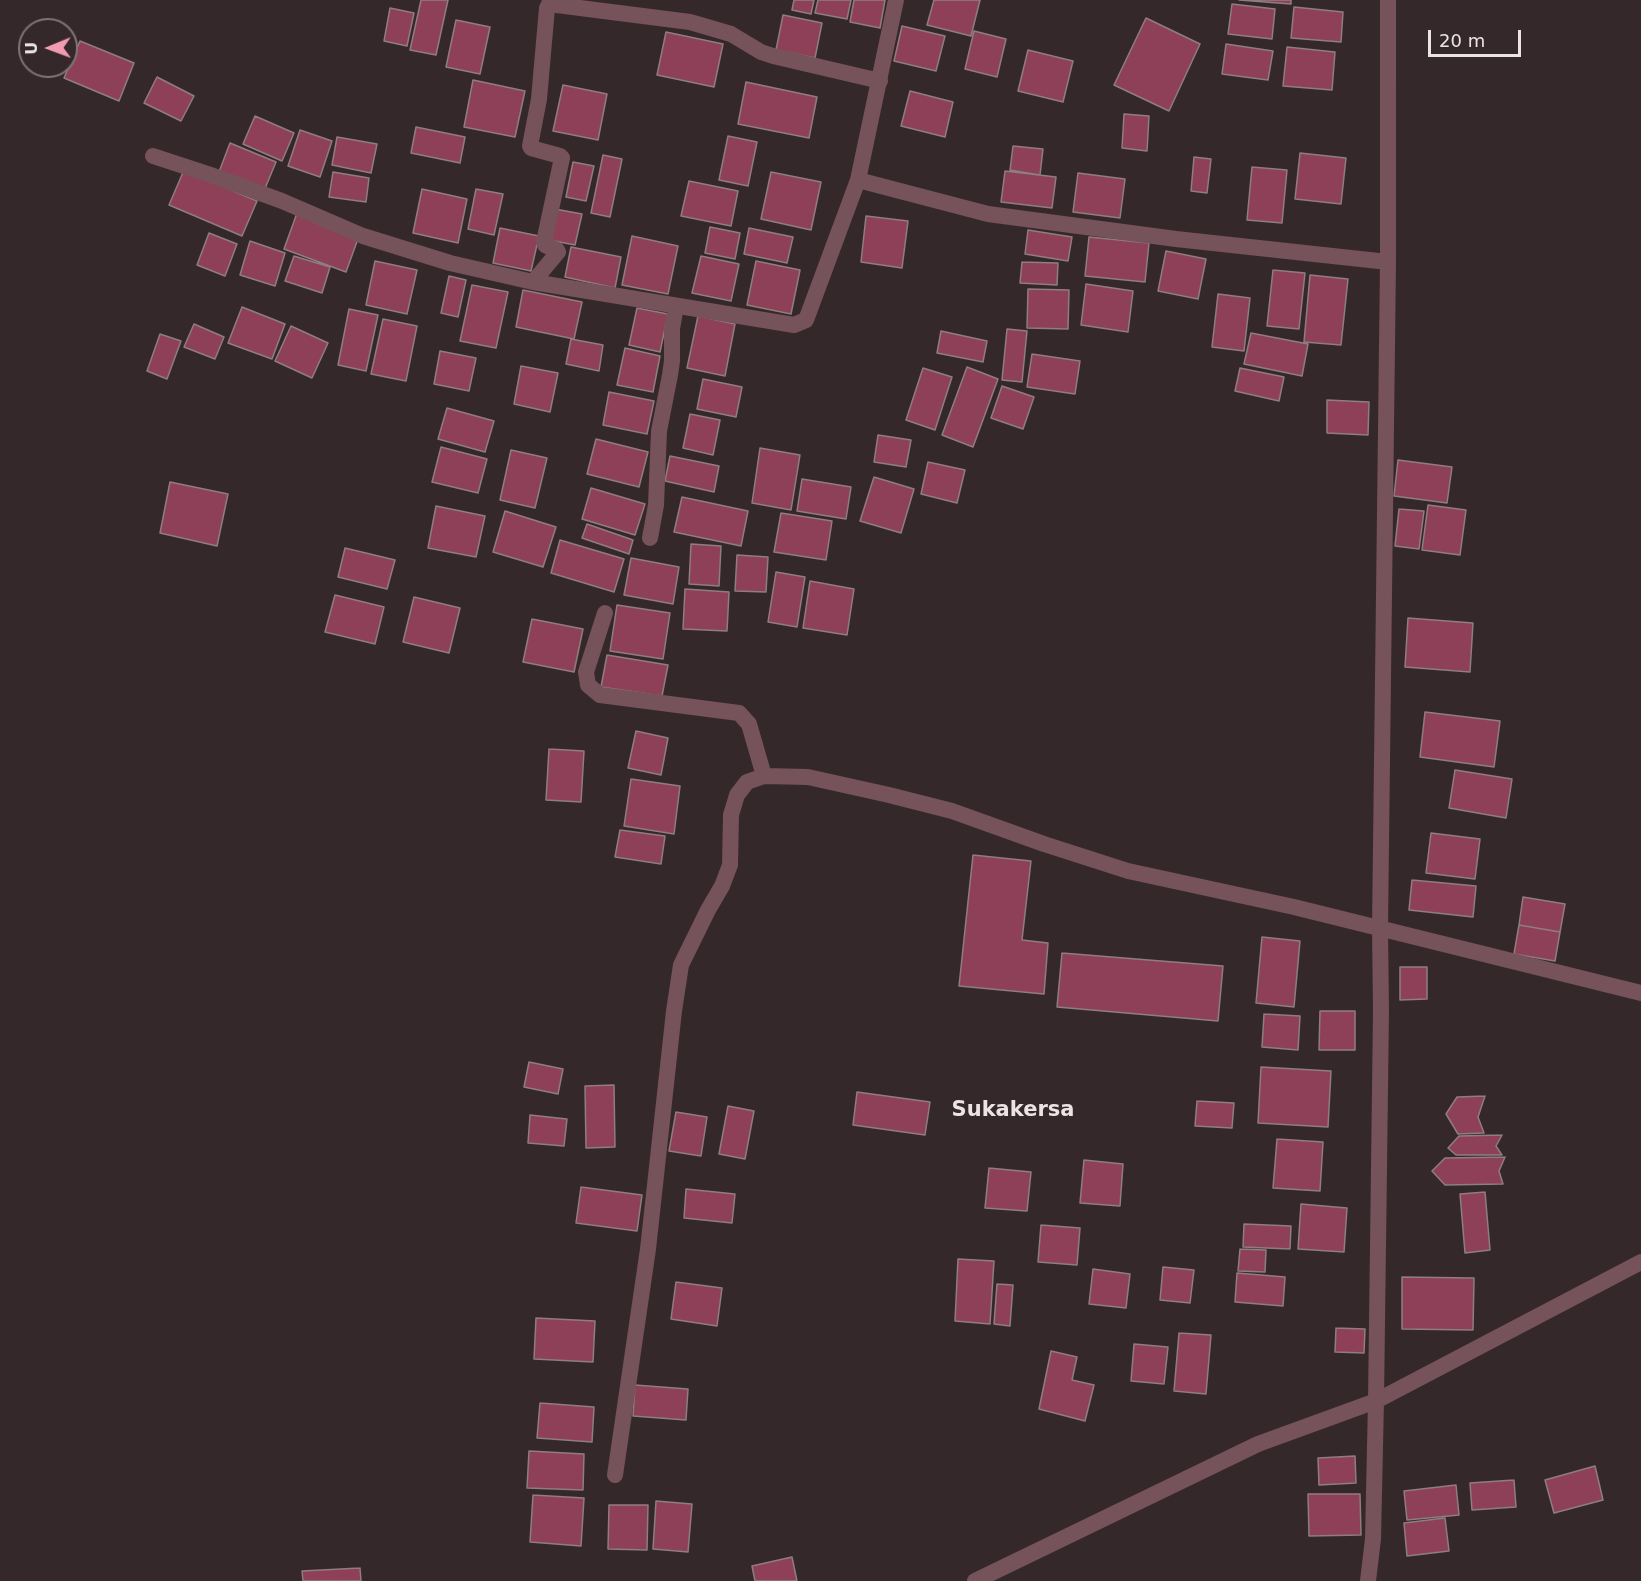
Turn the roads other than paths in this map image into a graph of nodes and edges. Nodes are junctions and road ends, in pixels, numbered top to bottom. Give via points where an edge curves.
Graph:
1 (896, 0) edge
2 (1388, 0) edge
3 (880, 81) junction
4 (153, 156) dead end
5 (858, 180) junction
6 (1388, 262) junction
7 (533, 282) junction
8 (676, 306) junction
9 (650, 538) dead end
10 (605, 612) dead end
11 (764, 776) junction
12 (1380, 928) junction
13 (1641, 993) edge
14 (1641, 1262) edge
15 (1376, 1401) junction
16 (615, 1475) dead end
17 (975, 1581) edge
18 (1368, 1581) edge

1 - 3 street
2 - 6 street
3 - 5 street
3 - 7 street via 773,56 731,34 690,22 549,4 530,146 562,158 544,242 558,252
4 - 7 street via 282,201 363,236 450,263
5 - 6 street via 988,214
5 - 8 street via 806,320 794,325
6 - 12 street
7 - 8 street
8 - 9 street
10 - 11 street via 586,672 588,685 600,696 739,713 749,724
11 - 12 street via 808,777 890,795 952,811 1128,871
11 - 16 street via 747,782 737,795 731,815 730,865 681,965 648,1249
12 - 13 street
12 - 15 street
14 - 15 street
15 - 17 street via 1258,1444
15 - 18 street

